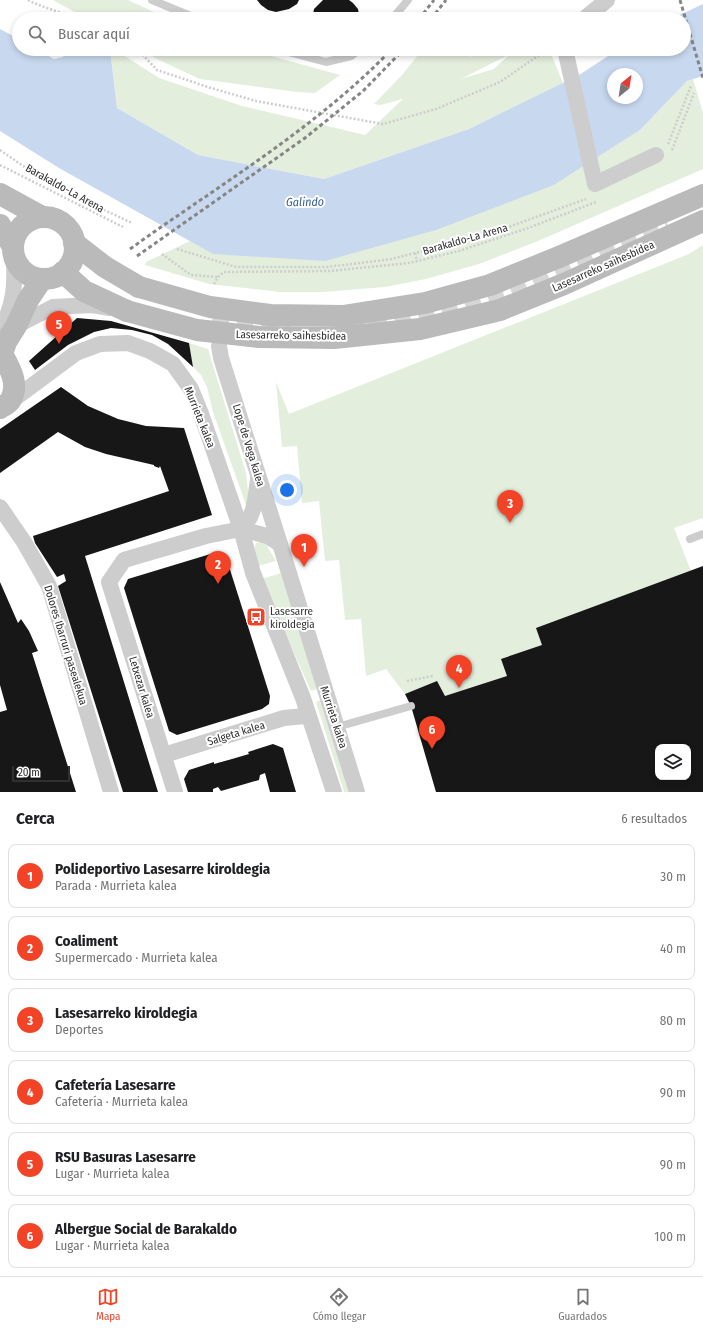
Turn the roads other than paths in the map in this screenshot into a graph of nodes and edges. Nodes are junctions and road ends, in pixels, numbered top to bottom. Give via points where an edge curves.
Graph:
1 (152, 0) edge
2 (408, 0) edge
3 (607, 0) edge
4 (166, 3) edge
5 (184, 12) edge
6 (398, 12) edge
7 (592, 12) edge
8 (303, 56) edge
9 (351, 56) edge
10 (568, 56) edge
11 (662, 150) road end
12 (0, 194) edge
13 (703, 195) edge
14 (42, 217) junction
15 (703, 221) edge
16 (0, 225) edge
17 (74, 243) junction
18 (13, 252) junction
19 (63, 272) junction
20 (42, 279) junction
21 (127, 310) junction
22 (8, 327) edge
23 (219, 346) dead end
24 (54, 369) junction
25 (11, 370) junction
26 (5, 405) edge
27 (258, 475) junction
28 (0, 507) edge
29 (241, 529) junction
30 (703, 534) edge
31 (690, 539) dead end
32 (280, 544) junction
33 (410, 706) dead end
34 (309, 718) junction
35 (337, 727) junction
36 (164, 755) junction
37 (111, 792) edge
38 (175, 792) edge
39 (334, 792) edge
40 (357, 792) edge

1 - 4 lane
2 - 6 lane
3 - 7 street
4 - 5 lane
8 - 9 lane via 326,62
10 - 11 street via 595,184
12 - 14 main road
13 - 17 main road, Lasesarreko saihesbidea, bridge via 490,285 425,303 343,316 270,315 210,307 139,287 105,267
14 - 17 main road via 60,222 72,234
14 - 18 main road via 30,221 20,229 15,237
15 - 21 main road, Lasesarreko saihesbidea, bridge via 500,310 420,329 334,338 259,337 197,330
16 - 18 main road
17 - 19 main road via 72,259
18 - 20 main road via 24,272
18 - 22 street via 15,287
19 - 20 main road
19 - 21 main road, Lasesarreko saihesbidea via 84,291
20 - 22 main road
21 - 22 street via 92,305 53,307
22 - 25 main road via 2,354
23 - 27 street, Lope de Vega kalea
24 - 25 street via 26,377
24 - 26 street, Murrieta kalea
24 - 29 street, Murrieta kalea via 76,353 100,344 128,343 150,351 173,364 194,396
25 - 26 main road via 14,392
27 - 29 street via 254,510
27 - 32 street, Lope de Vega kalea
28 - 37 street, Dolores Ibarruri pasealekua via 49,586
29 - 32 street via 267,536
29 - 34 street, Murrieta kalea via 254,576
29 - 36 street, Letxezar kalea via 206,536 124,560 110,582
30 - 31 lane
32 - 35 street, Murrieta kalea
33 - 35 lane
34 - 36 street, Salgeta kalea via 284,718
34 - 39 street, Murrieta kalea
35 - 40 street, Murrieta kalea
36 - 38 street, Letxezar kalea

